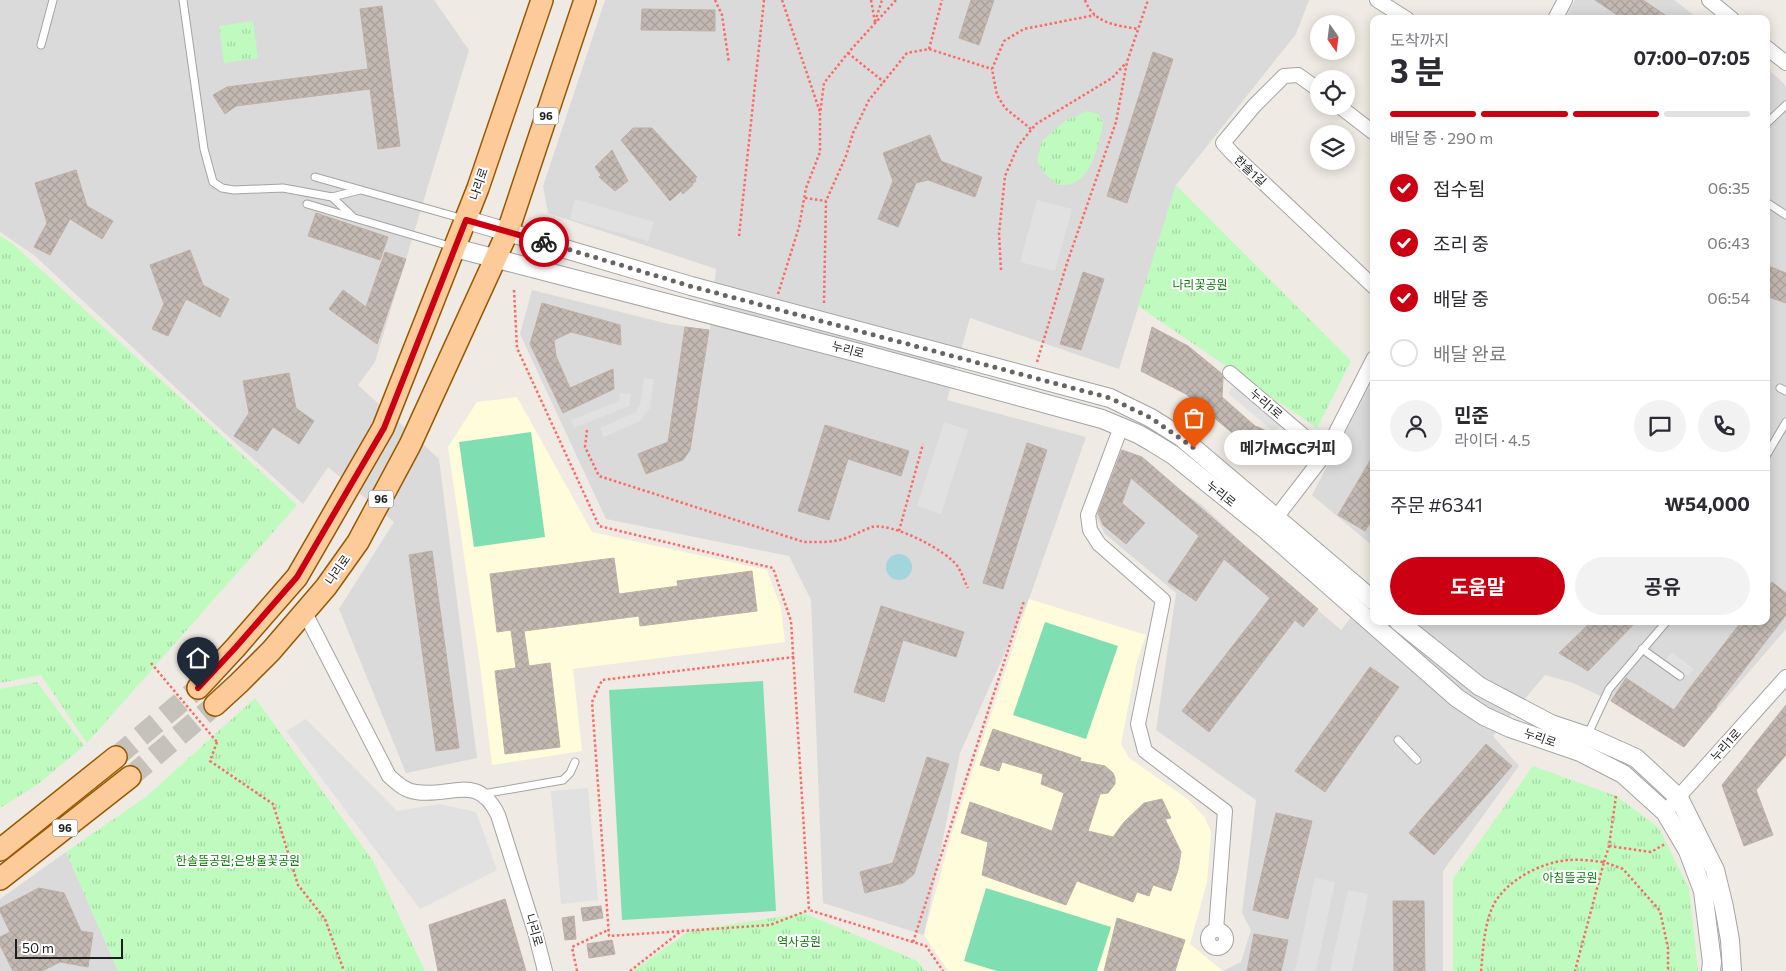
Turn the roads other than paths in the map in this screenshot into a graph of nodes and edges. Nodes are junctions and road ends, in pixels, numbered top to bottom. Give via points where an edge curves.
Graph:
1 (53, 0) edge
2 (183, 0) edge
3 (585, 0) edge
4 (1378, 0) edge
5 (1565, 0) edge
6 (1709, 0) edge
7 (540, 1) edge
8 (1401, 15) edge
9 (1558, 15) edge
10 (1727, 15) edge
11 (41, 45) dead end
12 (1770, 50) edge
13 (1786, 63) edge
14 (1310, 84) edge
15 (1786, 106) edge
16 (1351, 115) edge
17 (1770, 120) edge
18 (1370, 130) edge
19 (314, 176) dead end
20 (360, 190) junction
21 (332, 197) junction
22 (307, 204) dead end
23 (1770, 204) edge
24 (1786, 214) edge
25 (355, 218) junction
26 (466, 220) junction
27 (508, 231) junction
28 (455, 248) junction
29 (496, 259) junction
30 (1370, 283) edge
31 (1370, 366) edge
32 (1230, 373) dead end
33 (1786, 422) edge
34 (1120, 426) junction
35 (1770, 449) edge
36 (1325, 454) junction
37 (1271, 524) junction
38 (1370, 598) edge
39 (304, 611) junction
40 (1370, 617) edge
41 (1379, 625) edge
42 (1403, 625) edge
43 (1664, 625) edge
44 (1642, 650) junction
45 (1680, 676) dead end
46 (1784, 684) edge
47 (198, 688) tunnel mouth
48 (215, 705) tunnel mouth
49 (1587, 736) junction
50 (1398, 740) dead end
51 (1580, 752) junction
52 (116, 757) tunnel mouth
53 (1417, 760) dead end
54 (575, 762) dead end
55 (130, 777) tunnel mouth
56 (483, 794) junction
57 (1679, 798) junction
58 (1665, 812) junction
59 (0, 850) edge
60 (0, 879) edge
61 (1216, 930) dead end
62 (545, 971) edge
63 (1711, 971) edge
64 (1732, 971) edge

1 - 11 lane
2 - 21 lane via 204,149 213,182 234,190 283,188
3 - 27 main road, 나리로 / 96
4 - 8 street
5 - 9 street
6 - 10 street
7 - 26 main road, 나리로 / 96
12 - 13 street
14 - 30 street, 한솔1길 via 1298,75 1284,76 1223,143
15 - 17 lane
16 - 18 street
19 - 20 lane
20 - 21 lane
20 - 26 lane
21 - 25 lane
22 - 25 lane
23 - 24 lane
25 - 28 lane
26 - 27 street, 누리로
26 - 28 main road, 나리로 / 96
27 - 29 main road, 나리로 / 96
27 - 37 street, 누리로 via 690,286 1110,398 1181,437
28 - 29 street, 누리로
28 - 47 main road, 나리로 / 96 via 384,428 297,577
29 - 34 street, 누리로 via 860,353
29 - 39 main road, 나리로 / 96 via 410,445 358,542 326,587
31 - 36 street
32 - 36 street, 누리1로
33 - 35 lane
34 - 37 street, 누리로 via 1173,455
34 - 61 street via 1088,515 1090,530 1099,544 1163,600 1138,724 1145,751 1224,811
36 - 37 street
37 - 38 street, 누리로
37 - 40 street, 누리로
39 - 48 main road, 나리로 / 96 via 271,651
39 - 56 street via 389,776 400,787 415,792 468,790
41 - 51 street, 누리로 via 1457,698 1484,716
42 - 49 street, 누리로 via 1480,686 1551,724
43 - 44 lane
44 - 45 lane
44 - 49 lane via 1608,690
46 - 57 street, 누리1로
49 - 51 lane
49 - 57 street, 누리로 via 1636,758
50 - 53 lane
51 - 58 street, 누리로 via 1623,774
52 - 59 main road, 96
54 - 56 lane via 563,780
55 - 60 main road, 96
56 - 62 street, 나리로 via 498,815
57 - 58 street, 누리1로
57 - 64 street, 누리로 via 1715,870 1730,940
58 - 63 street, 누리로 via 1688,851 1703,891

